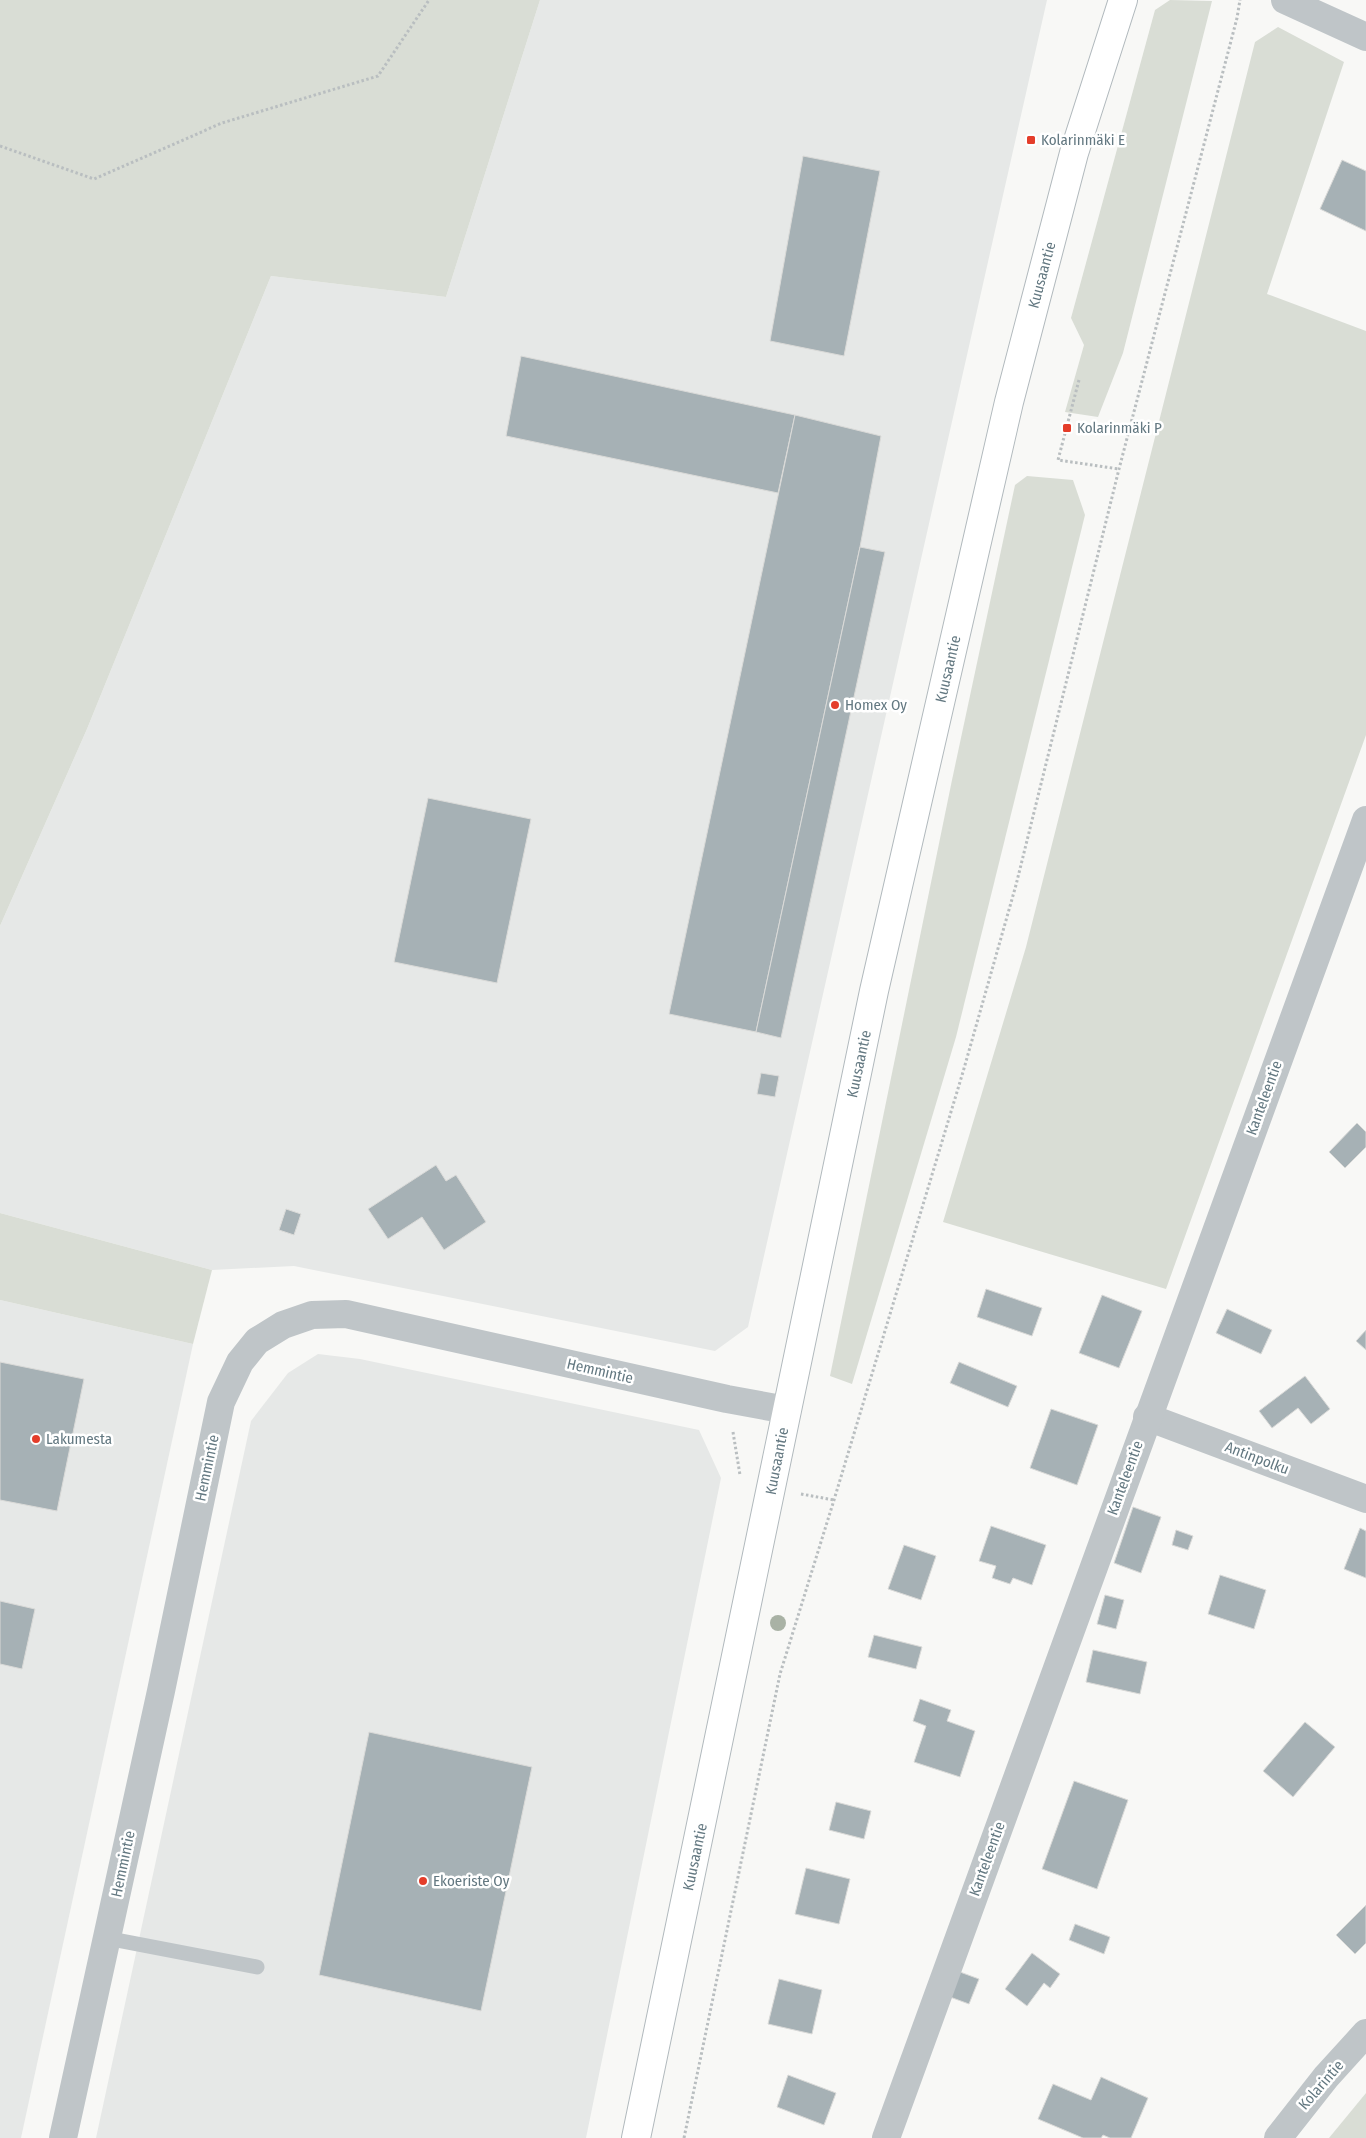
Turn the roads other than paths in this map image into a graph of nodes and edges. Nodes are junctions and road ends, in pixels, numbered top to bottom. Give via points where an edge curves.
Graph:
1 (1123, 0) edge
2 (1285, 0) edge
3 (1366, 37) edge
4 (1366, 820) edge
5 (786, 1410) junction
6 (1147, 1417) junction
7 (1366, 1499) edge
8 (106, 1938) junction
9 (257, 1967) dead end
10 (1366, 2034) edge
11 (63, 2138) edge
12 (636, 2138) edge
13 (886, 2138) edge
14 (1278, 2138) edge

1 - 5 main road, Kuusaantie via 1074,153 1009,402 874,991
2 - 3 street
4 - 6 street, Kanteleentie
5 - 8 street, Hemmintie via 346,1314 312,1315 283,1324 257,1341 240,1362 221,1402
5 - 12 main road, Kuusaantie
6 - 7 street, Antinpolku
6 - 13 street, Kanteleentie
8 - 9 lane
8 - 11 street, Hemmintie
10 - 14 street, Kolarintie via 1320,2084

